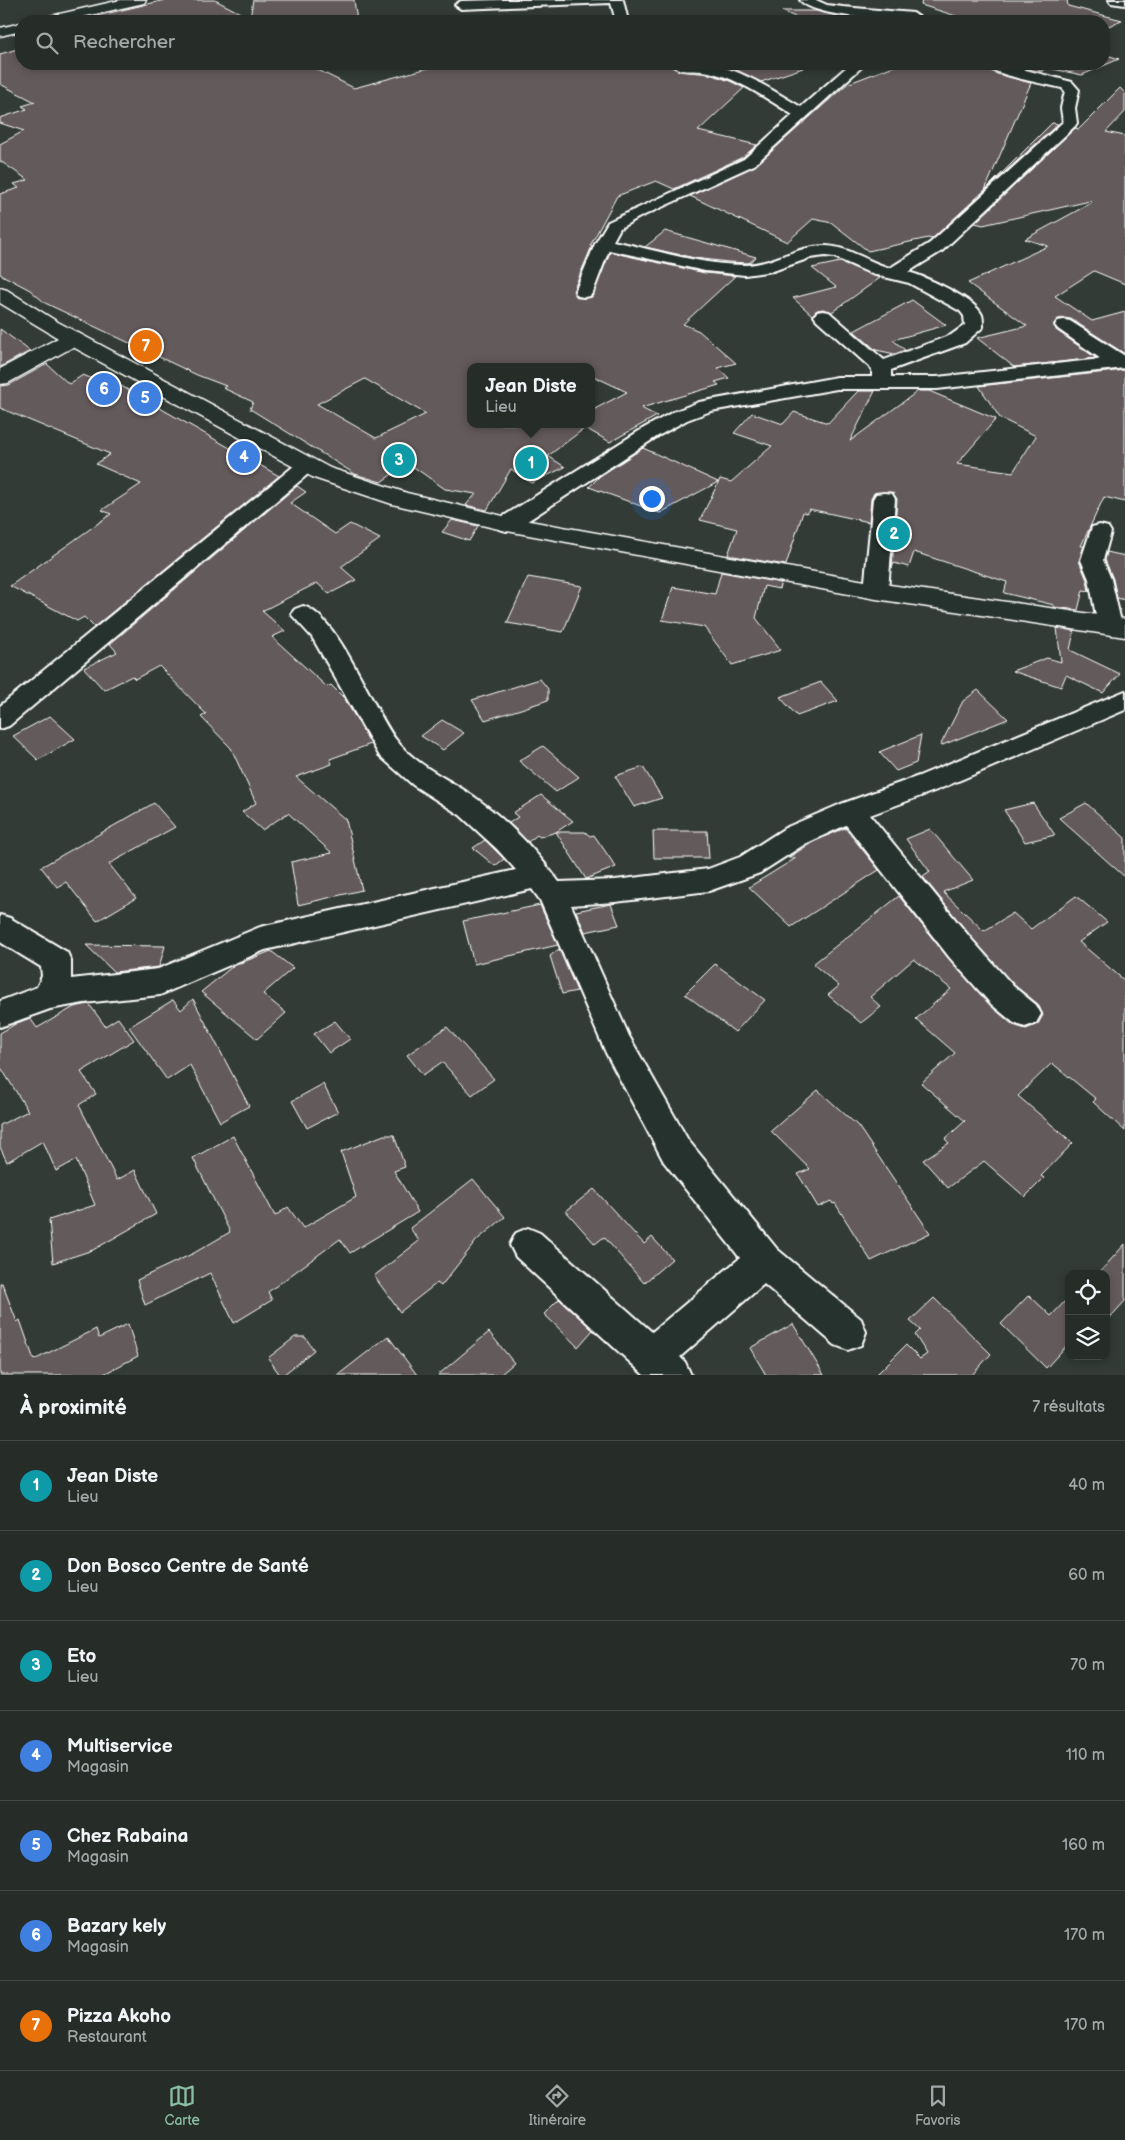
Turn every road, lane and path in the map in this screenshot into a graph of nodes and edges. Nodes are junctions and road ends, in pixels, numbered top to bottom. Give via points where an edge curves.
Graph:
1 (139, 0) edge
2 (607, 0) edge
3 (617, 0) edge
4 (806, 0) edge
5 (1115, 0) edge
6 (1125, 1) edge
7 (461, 5) dead end
8 (73, 15) edge
9 (621, 15) edge
10 (890, 15) edge
11 (15, 28) edge
12 (0, 32) edge
13 (714, 70) edge
14 (851, 70) edge
15 (1006, 70) edge
16 (802, 112) junction
17 (603, 244) junction
18 (894, 273) junction
19 (584, 292) dead end
20 (0, 294) edge
21 (823, 316) dead end
22 (1064, 325) dead end
23 (74, 338) junction
24 (1123, 363) edge
25 (882, 374) junction
26 (0, 378) edge
27 (307, 465) junction
28 (884, 499) dead end
29 (507, 524) junction
30 (1100, 532) dead end
31 (876, 591) junction
32 (303, 614) dead end
33 (1117, 627) edge
34 (1125, 700) edge
35 (0, 720) edge
36 (850, 811) junction
37 (546, 885) junction
38 (0, 927) edge
39 (49, 996) junction
40 (0, 1014) edge
41 (1025, 1014) dead end
42 (528, 1245) dead end
43 (764, 1261) junction
44 (848, 1332) dead end
45 (662, 1366) edge

1 - 8 street
2 - 7 street
3 - 9 street
4 - 10 street via 834,10
5 - 6 street
11 - 12 street
13 - 16 street
14 - 16 street
15 - 18 street via 1067,85 1072,90 1068,108 1070,123 936,246
16 - 17 street via 749,162 614,225
17 - 18 street via 705,266 745,270 826,251
17 - 19 street
18 - 25 street via 915,279 966,307 972,315 974,328 958,339
20 - 23 street
21 - 25 street
22 - 24 street
23 - 26 street
23 - 27 street
24 - 25 street via 937,383
25 - 29 street via 697,409 650,432
27 - 29 street via 332,477 400,498
27 - 35 street
28 - 31 street
29 - 31 street
30 - 33 street via 1092,560
31 - 33 street
32 - 37 street via 321,632 388,748 422,778 470,808 507,841
34 - 36 street via 928,783
36 - 37 street via 795,836 750,865 709,880 615,891
36 - 41 street via 961,949 1002,995
37 - 39 street via 260,939 160,982
37 - 43 street via 617,1043 676,1151
38 - 39 street via 56,961 57,976
39 - 40 street
42 - 45 street
43 - 44 street
43 - 45 street

